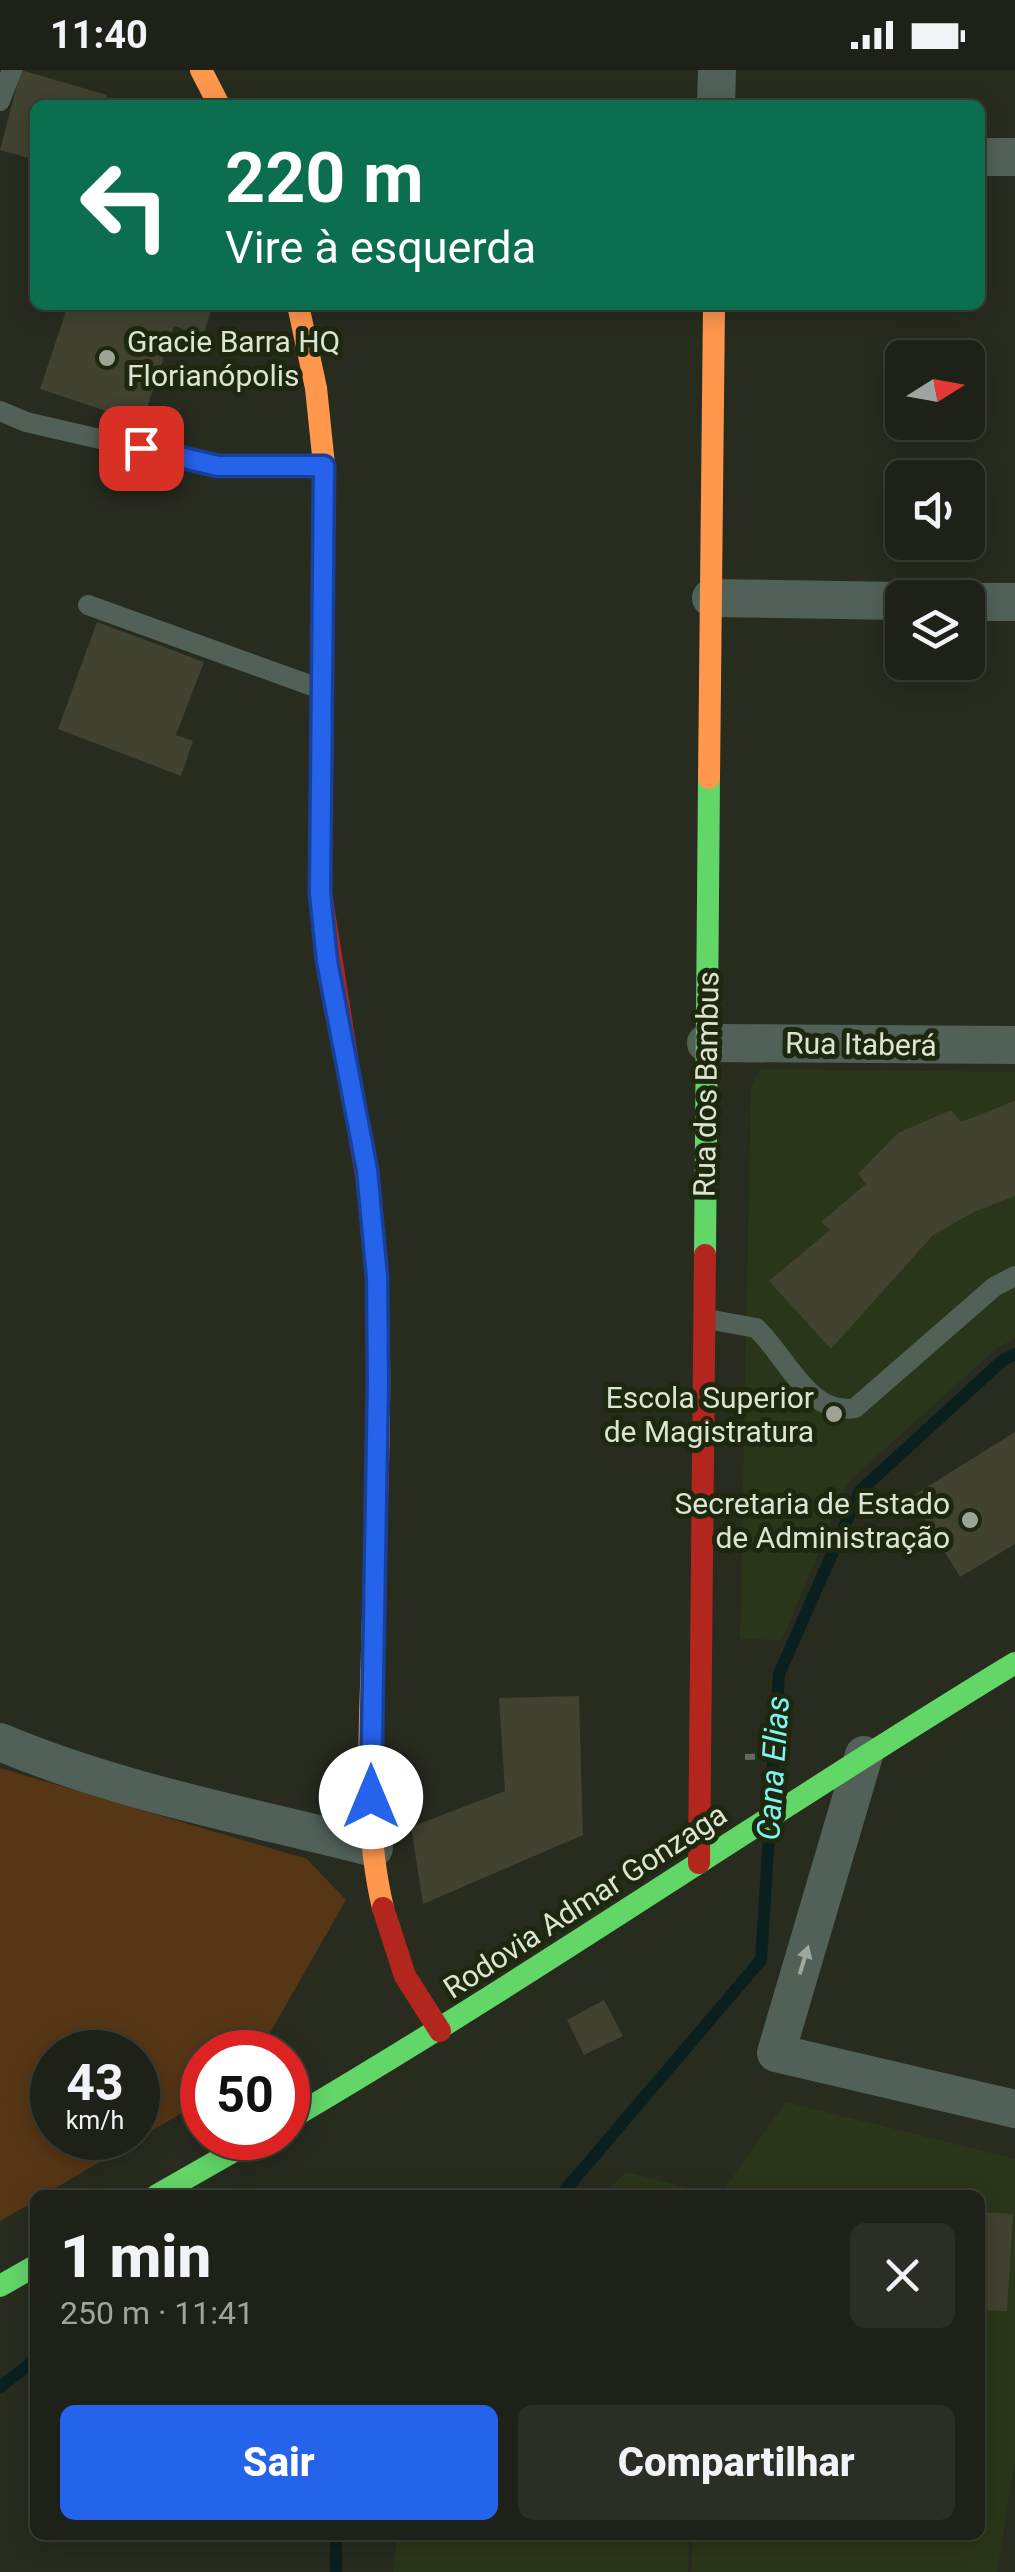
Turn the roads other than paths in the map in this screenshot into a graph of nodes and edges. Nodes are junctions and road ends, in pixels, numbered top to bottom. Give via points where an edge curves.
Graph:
1 (12, 70) edge
2 (201, 70) edge
3 (716, 70) edge
4 (216, 100) edge
5 (716, 100) edge
6 (0, 102) edge
7 (985, 157) edge
8 (1015, 157) edge
9 (299, 310) edge
10 (714, 310) edge
11 (0, 411) edge
12 (324, 466) junction
13 (711, 598) junction
14 (885, 601) edge
15 (985, 602) edge
16 (1015, 602) edge
17 (88, 605) dead end
18 (321, 689) junction
19 (706, 1043) junction
20 (1015, 1046) edge
21 (1015, 1276) edge
22 (704, 1319) junction
23 (1015, 1663) edge
24 (0, 1742) edge
25 (864, 1756) junction
26 (374, 1848) junction
27 (699, 1863) junction
28 (440, 2032) junction
29 (310, 2107) edge
30 (1015, 2109) edge
31 (219, 2160) edge
32 (167, 2190) edge
33 (30, 2269) edge
34 (0, 2286) edge

1 - 6 lane
2 - 4 main road
3 - 5 street
7 - 8 street
9 - 12 main road
10 - 13 main road, Rua dos Bambus
11 - 12 lane via 218,466
12 - 18 main road
13 - 14 street
13 - 19 main road, Rua dos Bambus
15 - 16 street
17 - 18 lane
18 - 26 main road via 320,893 367,1170 377,1277
19 - 20 street, Rua Itaberá
19 - 22 main road, Rua dos Bambus
21 - 22 lane via 845,1410 830,1407 798,1380 756,1328
22 - 27 main road, Rua dos Bambus
23 - 25 main road, Rodovia Admar Gonzaga
24 - 26 street via 130,1786
25 - 27 main road, Rodovia Admar Gonzaga
30 -> 25 street via 776,2053
26 - 28 main road via 400,1966
27 - 28 main road, Rodovia Admar Gonzaga
28 - 29 main road, Rodovia Admar Gonzaga
31 - 32 main road
33 - 34 main road

